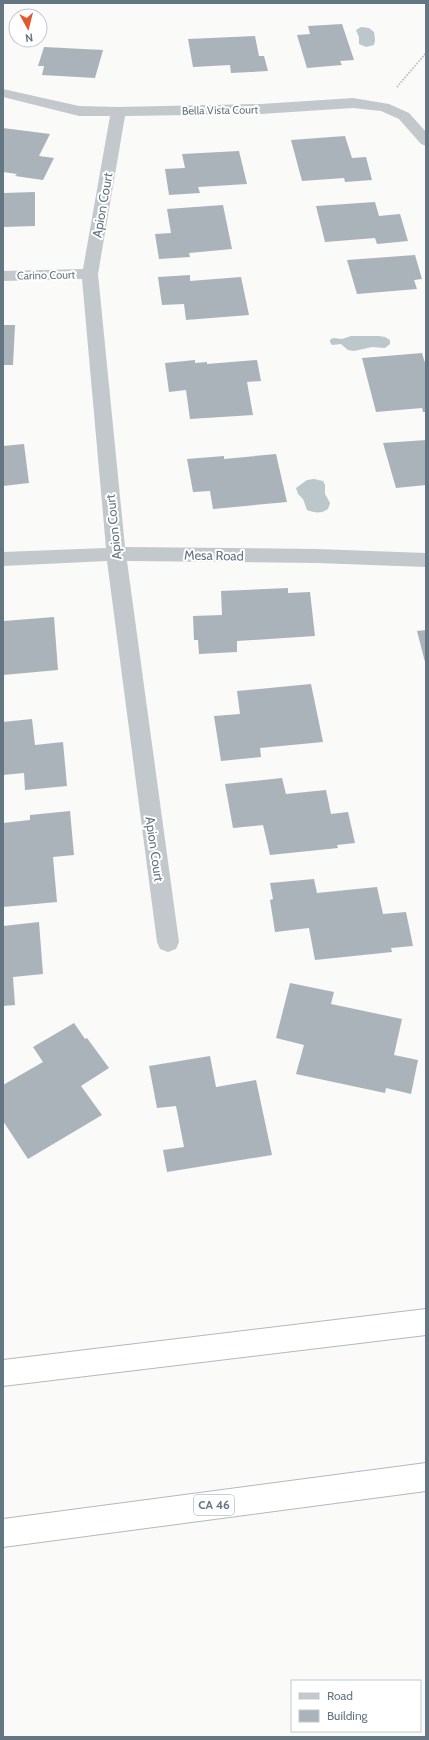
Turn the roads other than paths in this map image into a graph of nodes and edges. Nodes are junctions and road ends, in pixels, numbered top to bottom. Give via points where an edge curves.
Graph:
1 (3, 93) edge
2 (118, 112) junction
3 (426, 141) edge
4 (90, 274) junction
5 (3, 276) edge
6 (116, 554) junction
7 (3, 560) edge
8 (426, 560) edge
9 (168, 942) dead end
10 (426, 1322) edge
11 (3, 1373) edge
12 (426, 1478) edge
13 (3, 1533) edge

1 - 2 street, Bella Vista Court via 79,111
2 - 3 street, Bella Vista Court via 261,109 353,103 384,108 404,116
2 - 4 street, Apion Court
4 - 5 street, Carino Court
4 - 6 street, Apion Court
6 - 7 street, Mesa Road
6 - 8 street, Mesa Road
6 - 9 street, Apion Court
10 - 11 highway
12 - 13 highway, CA 46

